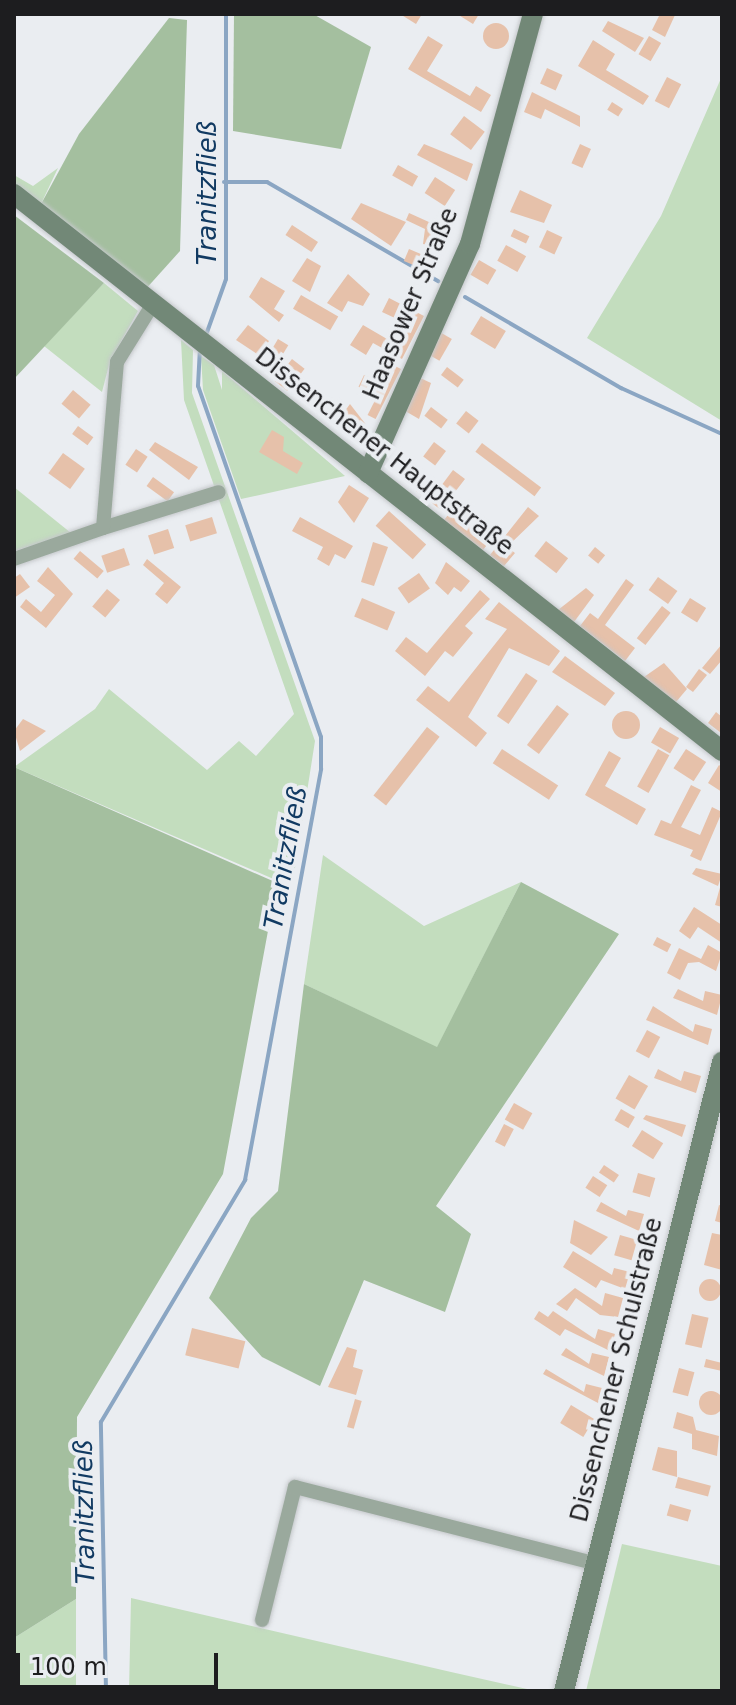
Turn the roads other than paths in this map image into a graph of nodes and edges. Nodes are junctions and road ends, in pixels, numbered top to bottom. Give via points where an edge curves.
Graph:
1 (533, 14) edge
2 (14, 194) edge
3 (153, 304) junction
4 (368, 473) junction
5 (219, 492) dead end
6 (103, 528) junction
7 (14, 559) edge
8 (722, 751) edge
9 (722, 1062) edge
10 (594, 1563) junction
11 (262, 1620) dead end
12 (564, 1691) edge

1 - 4 street, Haasower Straße via 470,244
2 - 3 street, Dissenchener Hauptstraße
3 - 4 street, Dissenchener Hauptstraße
3 - 6 street via 117,362
4 - 8 street, Dissenchener Hauptstraße
5 - 6 street
6 - 7 street
9 - 10 street, Dissenchener Schulstraße
10 - 11 street via 295,1487
10 - 12 street, Dissenchener Schulstraße

